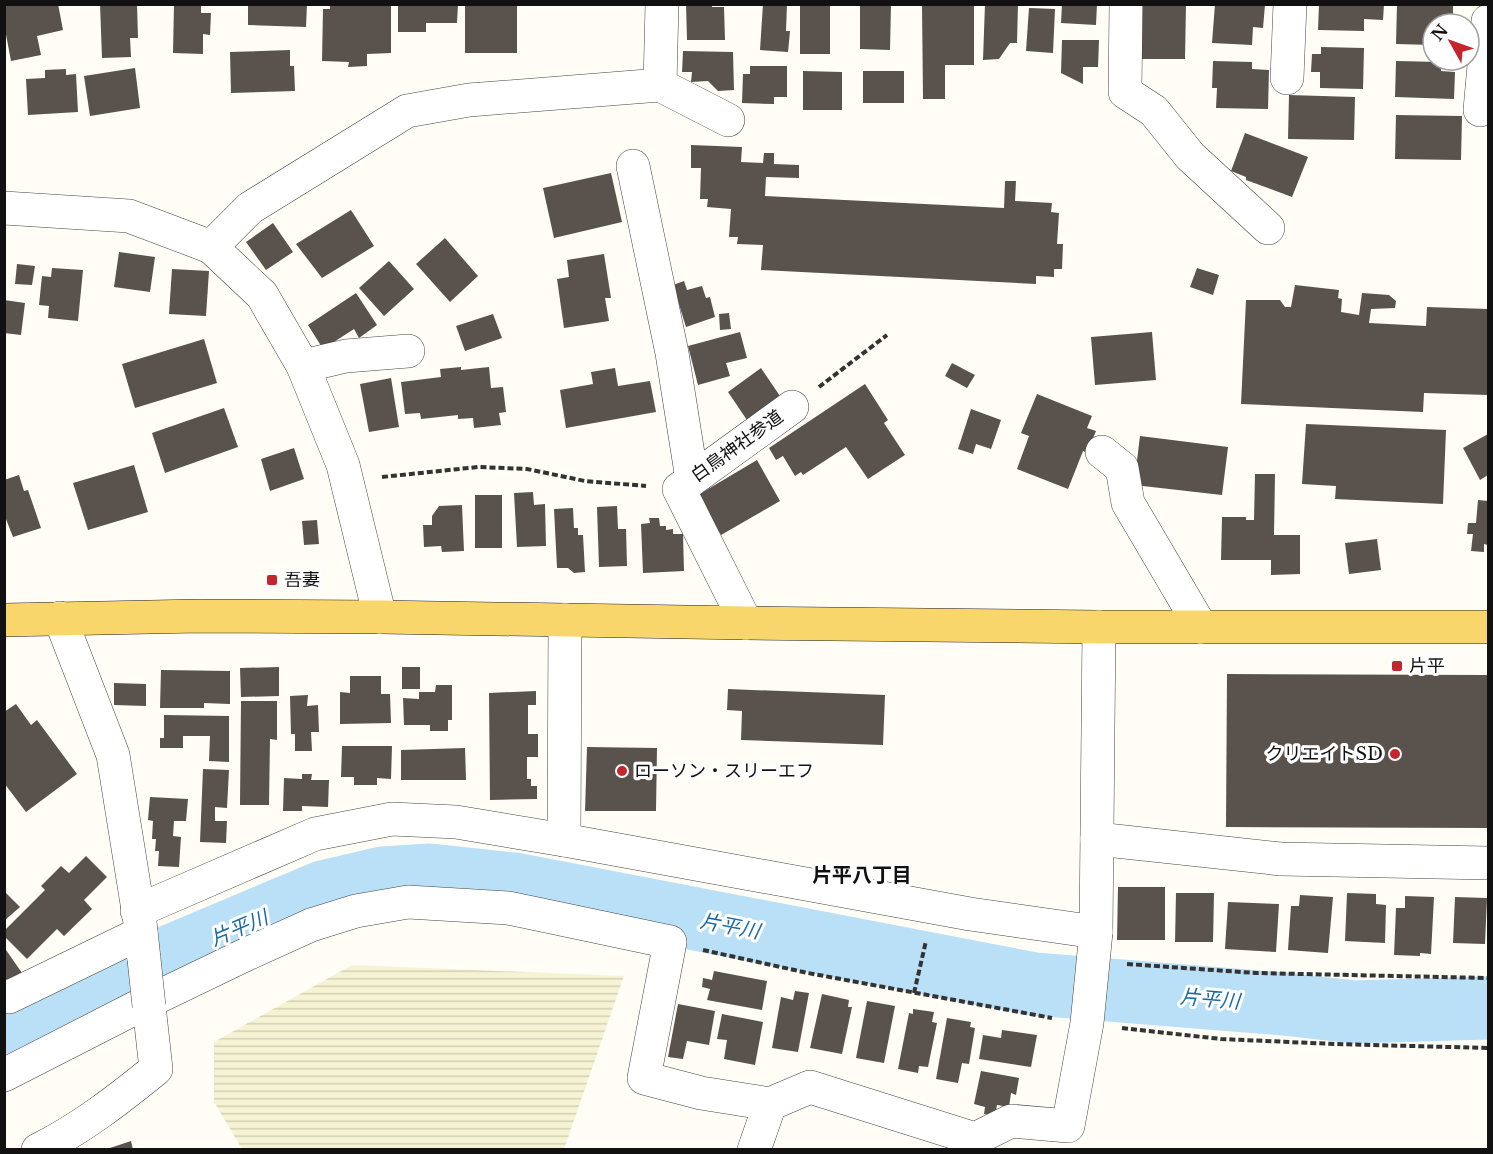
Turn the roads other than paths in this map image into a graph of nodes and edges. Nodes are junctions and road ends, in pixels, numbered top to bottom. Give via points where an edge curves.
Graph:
1 (662, 4) edge
2 (1126, 4) edge
3 (1290, 4) edge
4 (1488, 21) edge
5 (1287, 78) dead end
6 (660, 85) junction
7 (1480, 110) dead end
8 (728, 120) dead end
9 (633, 166) dead end
10 (4, 208) edge
11 (1268, 228) dead end
12 (211, 247) junction
13 (408, 351) dead end
14 (303, 366) junction
15 (792, 407) road end
16 (1102, 452) dead end
17 (686, 484) junction
18 (380, 617) junction
19 (60, 618) junction
20 (4, 620) edge
21 (565, 620) junction
22 (746, 623) junction
23 (1099, 627) junction
24 (1201, 627) junction
25 (1488, 627) edge
26 (1097, 839) junction
27 (564, 840) junction
28 (1488, 863) edge
29 (140, 934) junction
30 (1095, 947) junction
31 (6, 998) edge
32 (4, 1075) edge
33 (770, 1104) junction
34 (38, 1149) edge
35 (754, 1149) edge

1 - 6 street
2 - 11 street via 1125,92 1154,111 1190,156
3 - 5 street
4 - 7 street
6 - 8 street
6 - 12 street via 469,100 407,111 250,208
9 - 17 street via 672,352
10 - 12 street via 129,216
12 - 14 street via 262,295
13 - 14 street via 346,356
14 - 18 street via 348,480
15 - 17 street, 白鳥神社参道
16 - 24 street via 1122,468 1128,503
17 - 22 street, 白鳥神社参道
18 - 19 main road
18 - 21 main road
19 - 20 main road
19 - 29 street via 113,755
21 - 22 main road
21 - 27 street
22 - 23 main road
23 - 24 main road
23 - 26 street
24 - 25 main road
26 - 28 street via 1281,859
26 - 30 street
27 - 29 street via 456,822 392,819 315,834
27 - 30 street via 933,906
29 - 31 street
29 - 34 street, bridge via 156,1068 115,1102
30 - 33 street via 1087,1023 1068,1126 1011,1121 975,1139 810,1088
32 - 33 street via 310,925 356,911 408,902 507,908 670,942 644,1078
33 - 35 street

